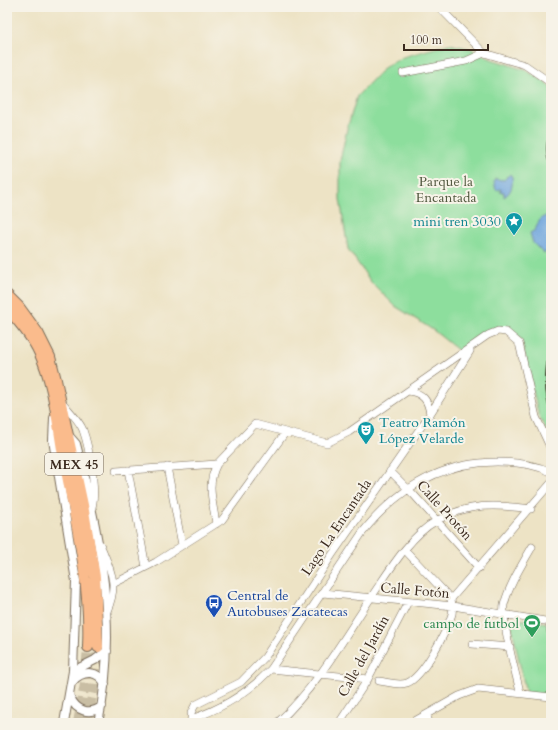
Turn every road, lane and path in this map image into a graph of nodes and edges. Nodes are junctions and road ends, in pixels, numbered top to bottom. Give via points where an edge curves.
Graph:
1 (439, 7) edge
2 (484, 52) junction
3 (403, 73) dead end
4 (551, 83) edge
5 (7, 295) edge
6 (7, 308) edge
7 (472, 348) junction
8 (408, 391) junction
9 (58, 406) junction
10 (430, 414) junction
11 (285, 433) junction
12 (67, 434) junction
13 (551, 449) edge
14 (217, 464) junction
15 (167, 467) junction
16 (128, 470) junction
17 (116, 471) dead end
18 (390, 471) junction
19 (551, 472) edge
20 (551, 483) edge
21 (408, 488) junction
22 (92, 507) junction
23 (530, 509) junction
24 (436, 521) junction
25 (216, 524) junction
26 (97, 537) junction
27 (182, 545) junction
28 (532, 547) dead end
29 (404, 550) junction
30 (146, 566) junction
31 (479, 568) junction
32 (323, 570) junction
33 (333, 577) junction
34 (113, 584) junction
35 (323, 593) junction
36 (370, 599) junction
37 (408, 602) junction
38 (452, 602) junction
39 (107, 611) junction
40 (504, 613) junction
41 (550, 621) edge
42 (551, 634) edge
43 (472, 644) dead end
44 (510, 647) junction
45 (98, 648) junction
46 (272, 669) junction
47 (73, 670) junction
48 (319, 675) junction
49 (368, 679) junction
50 (73, 681) junction
51 (379, 681) dead end
52 (105, 684) junction
53 (520, 692) junction
54 (70, 697) junction
55 (551, 697) edge
56 (102, 706) junction
57 (427, 715) junction
58 (192, 721) edge
59 (412, 722) edge
60 (64, 723) edge
61 (98, 723) edge
62 (277, 723) edge
63 (339, 723) edge
64 (430, 723) edge

1 - 2 street
2 - 3 street via 466,61
2 - 4 street via 525,65
5 - 9 main road, MEX 45 via 29,320 50,357
6 - 9 main road, MEX 45 via 30,336 39,352
7 - 8 street
7 - 10 street, Lago La Encantada
7 - 13 street via 488,335 498,332 508,333 518,341 536,417
8 - 10 street via 424,397
8 - 11 street via 349,432 327,443
9 - 12 main road, MEX 45
9 - 22 street via 82,430 94,486 95,498
9 - 45 main road, MEX 45 via 90,615
9 - 47 street via 53,440 76,581
10 - 18 street, Lago La Encantada
11 - 14 street via 255,424
11 - 25 street via 222,520
12 - 22 street via 76,444
12 - 45 main road, MEX 45 via 83,505 95,578
14 - 15 street
14 - 25 street via 211,475 210,487
15 - 16 street
15 - 27 street
16 - 17 street
16 - 30 street
18 - 21 street, Calle Protón
18 - 32 street, Lago La Encantada
19 - 21 street via 520,463 480,463 439,472
20 - 23 street
21 - 24 street, Calle Protón
21 - 33 street via 378,514
22 - 26 street
23 - 24 street via 486,505 463,509
23 - 31 street
24 - 29 street
24 - 31 street, Calle Protón
25 - 27 street
26 - 34 street
26 - 39 street
27 - 30 street
28 - 40 street via 510,588
29 - 36 street
29 - 38 street
30 - 34 street
31 - 38 street
32 - 33 street
32 - 58 street, Lago La Encantada via 257,667 241,682 195,705
33 - 35 street
34 - 39 street via 112,601
35 - 36 street, Calle Fotón
35 - 46 street
36 - 37 street, Calle Fotón
36 - 48 street
37 - 38 street, Calle Fotón
37 - 49 street, Calle del Jardín
38 - 40 street, Calle Fotón
38 - 51 street via 452,614 440,644 418,673 408,683 401,685
39 - 45 street
40 - 41 street, Calle Fotón
40 - 44 street
41 - 42 street
43 - 44 street
44 - 53 street
45 - 47 street via 95,660
45 - 52 street
46 - 48 street
46 - 58 street via 243,694
47 - 50 street
48 - 49 street
48 - 62 street via 303,697
49 - 63 street, Calle del Jardín
50 - 52 street via 82,674 93,673
50 - 54 street
52 - 56 street
53 - 55 street
53 - 57 street via 478,689 459,696
54 - 56 street via 81,710 92,711
54 - 60 street
56 - 61 street
57 - 59 street
57 - 64 street

